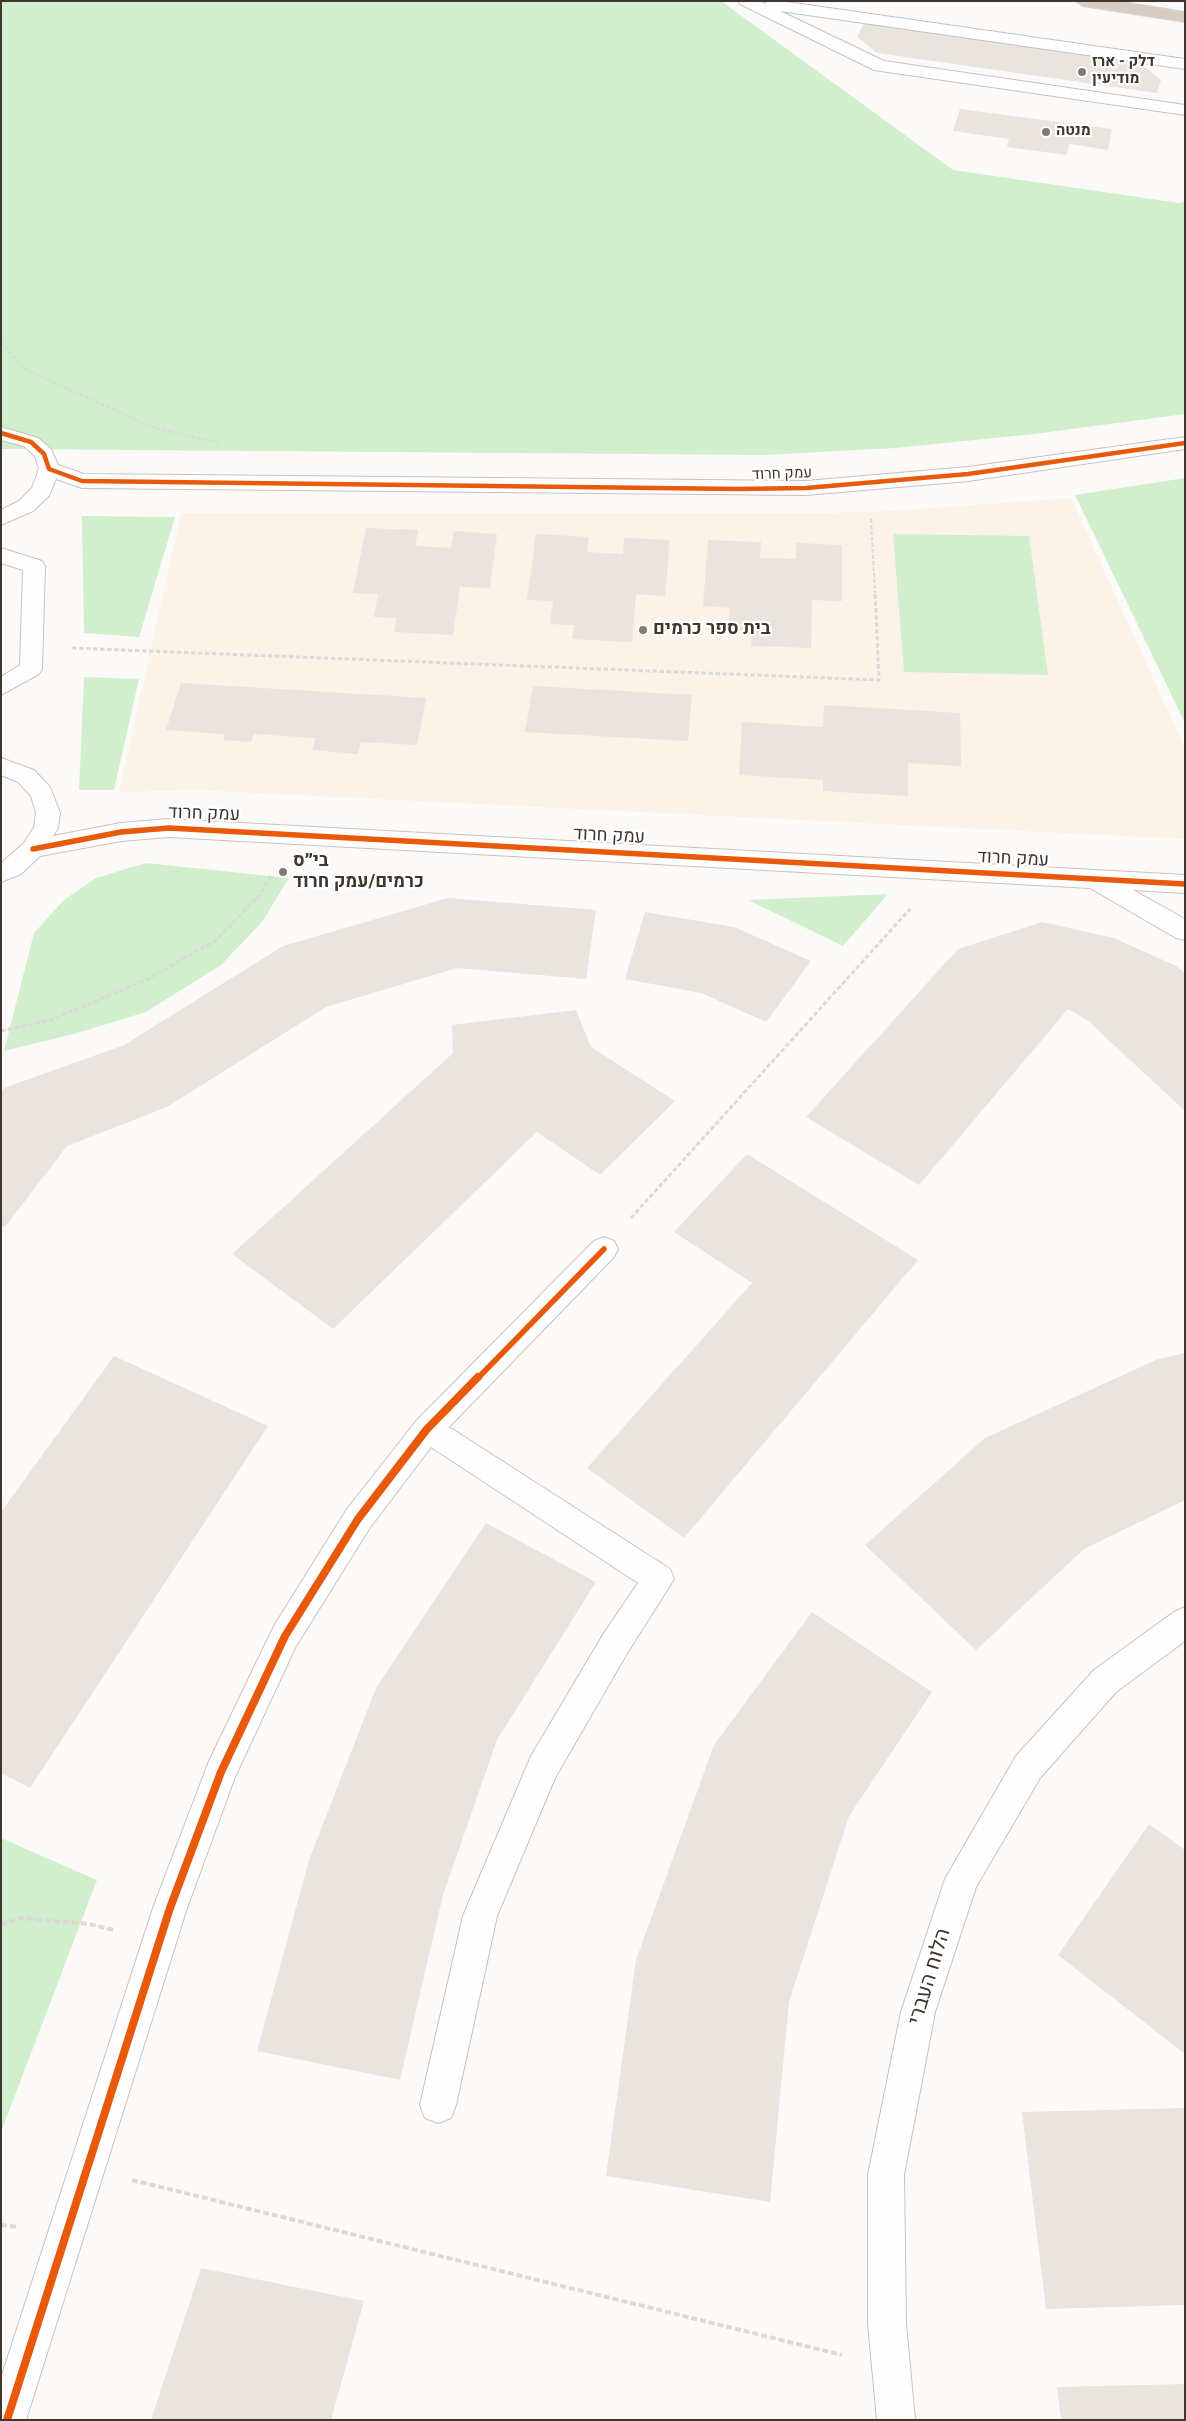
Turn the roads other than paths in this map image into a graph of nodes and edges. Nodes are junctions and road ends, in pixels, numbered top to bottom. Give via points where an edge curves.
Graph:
1 (747, 1) edge
2 (1083, 1) edge
3 (1185, 17) edge
4 (1185, 64) edge
5 (1185, 110) edge
6 (1, 433) edge
7 (1185, 443) edge
8 (49, 469) junction
9 (26, 506) junction
10 (1, 518) edge
11 (1, 530) edge
12 (1, 555) edge
13 (1, 686) edge
14 (2, 765) edge
15 (33, 850) junction
16 (1, 873) edge
17 (1095, 880) junction
18 (1185, 884) edge
19 (1185, 931) edge
20 (604, 1248) road end
21 (427, 1429) junction
22 (1185, 1622) edge
23 (438, 2105) dead end
24 (7, 2420) edge
25 (896, 2420) edge

1 - 4 street
1 - 5 street via 880,66
2 - 3 highway
6 - 8 street via 31,442 44,454
7 - 8 street, עמק חרוד via 1058,463 869,483 737,489 82,481
8 - 9 street via 42,491
9 - 10 street
9 - 11 street
12 - 13 street via 34,566 31,669
14 - 15 street via 26,776 42,793 48,813 46,828
15 - 16 street
15 - 17 street, עמק חרוד via 121,832 169,828
17 - 18 street, עמק חרוד
17 - 19 street
20 - 21 street
21 - 23 street via 659,1579 615,1644 543,1767 487,1899 480,1916
21 - 24 street via 358,1518 286,1636 221,1772 160,1941
22 - 25 street, הלוח העברי via 1105,1681 1028,1766 962,1879 918,2012 886,2175 887,2324

